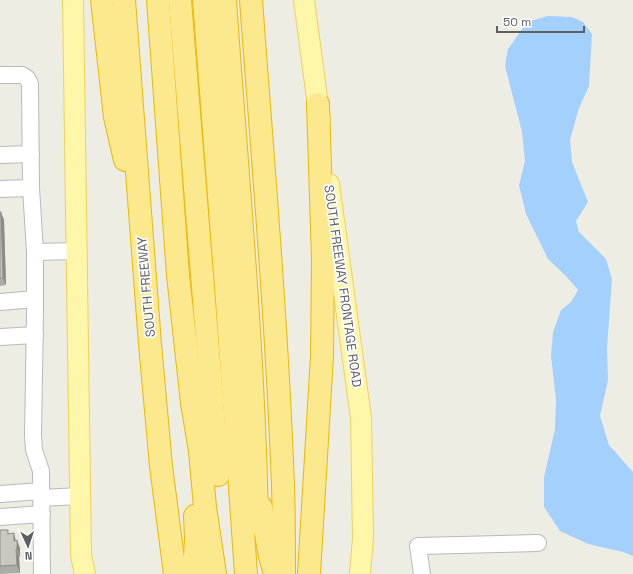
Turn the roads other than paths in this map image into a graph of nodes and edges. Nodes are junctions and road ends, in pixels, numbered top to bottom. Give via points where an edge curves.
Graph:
1 (73, 0) edge
2 (102, 0) edge
3 (124, 0) edge
4 (158, 0) edge
5 (180, 0) edge
6 (204, 0) edge
7 (225, 0) edge
8 (251, 0) edge
9 (304, 0) edge
10 (0, 75) edge
11 (318, 104) junction
12 (31, 154) junction
13 (0, 155) edge
14 (31, 188) junction
15 (0, 189) edge
16 (141, 235) junction
17 (76, 251) junction
18 (35, 252) junction
19 (35, 299) junction
20 (0, 302) edge
21 (35, 335) junction
22 (0, 337) edge
23 (192, 402) junction
24 (256, 476) junction
25 (0, 494) edge
26 (41, 494) junction
27 (80, 496) junction
28 (42, 514) junction
29 (0, 517) edge
30 (538, 543) dead end
31 (82, 568) edge
32 (42, 574) edge
33 (175, 574) edge
34 (194, 574) edge
35 (215, 574) edge
36 (225, 574) edge
37 (246, 574) edge
38 (251, 574) edge
39 (275, 574) edge
40 (284, 574) edge
41 (309, 574) edge
42 (360, 574) edge
43 (422, 574) edge

1 - 17 main road
2 - 16 highway via 115,117
3 - 16 highway, SOUTH FREEWAY
4 - 23 highway via 178,274
5 - 36 highway
6 - 37 highway
7 - 24 highway via 245,275
8 - 40 highway via 277,353
9 - 11 main road, SOUTH FREEWAY FRONTAGE ROAD
10 - 12 lane via 22,75 28,78
11 - 41 highway via 323,260 322,356
11 - 42 main road, SOUTH FREEWAY FRONTAGE ROAD via 361,418 363,538
12 - 13 lane
12 - 14 lane
14 - 15 lane
14 - 18 lane
16 - 33 highway, SOUTH FREEWAY via 161,466
17 - 18 lane
17 - 27 main road
18 - 19 lane
19 - 20 lane
19 - 21 lane
21 - 22 lane
21 - 26 lane via 32,436 41,471
23 - 34 highway via 196,539
23 - 35 highway
24 - 38 highway via 257,528
24 - 39 highway
25 - 26 lane
26 - 27 lane
26 - 28 lane
27 - 31 main road
28 - 29 lane
28 - 32 lane
30 - 43 lane via 418,546

